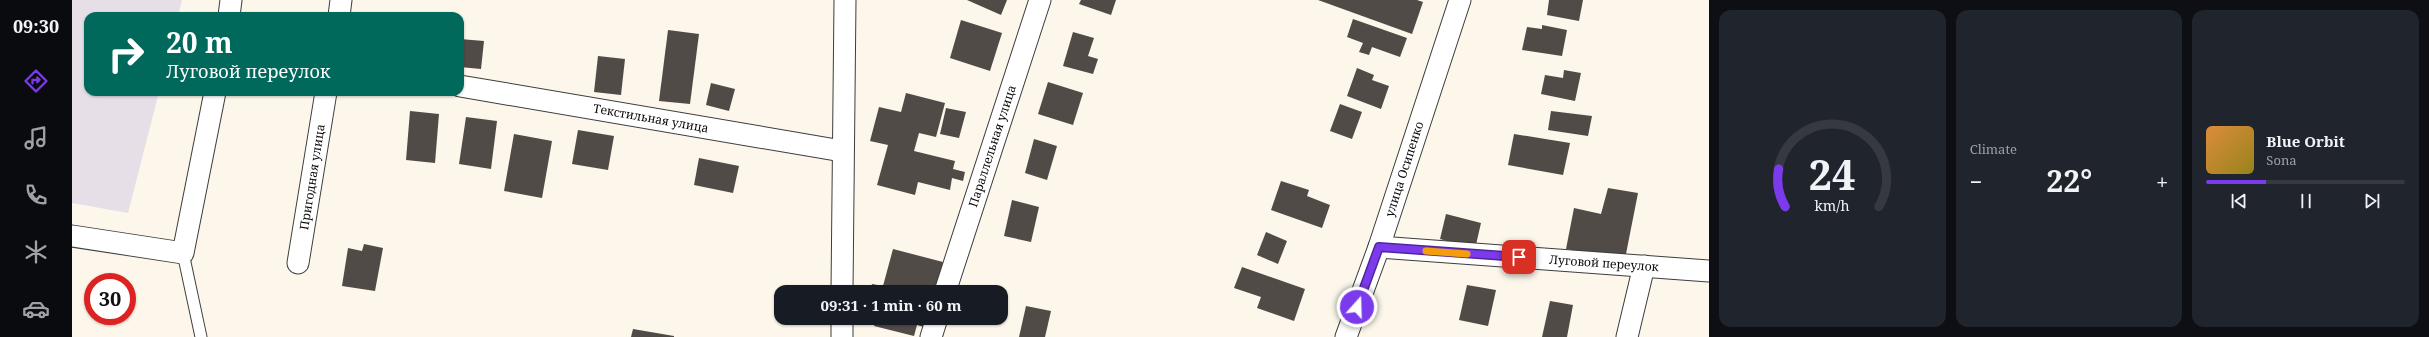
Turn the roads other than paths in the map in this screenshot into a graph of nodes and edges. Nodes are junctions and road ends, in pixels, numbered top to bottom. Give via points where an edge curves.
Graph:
1 (231, 0) edge
2 (341, 0) edge
3 (845, 0) edge
4 (1040, 0) edge
5 (1460, 0) edge
6 (230, 12) edge
7 (339, 12) edge
8 (464, 87) edge
9 (213, 96) edge
10 (325, 96) edge
11 (842, 151) junction
12 (72, 236) edge
13 (1379, 247) junction
14 (183, 253) junction
15 (298, 263) dead end
16 (1644, 266) junction
17 (1709, 271) edge
18 (842, 285) edge
19 (947, 285) edge
20 (842, 325) edge
21 (935, 325) edge
22 (201, 337) edge
23 (842, 337) edge
24 (931, 337) edge
25 (1346, 337) edge
26 (1627, 337) edge

1 - 6 street
2 - 7 street
3 - 11 street
4 - 19 street, Параллельная улица
5 - 13 street, улица Осипенко
8 - 11 street, Текстильная улица
9 - 14 street
10 - 15 street, Пригодная улица
11 - 18 street
12 - 14 street
13 - 16 street, Луговой переулок
13 - 25 street, улица Осипенко
14 - 22 lane
16 - 17 street, Луговой переулок
16 - 26 street
20 - 23 street
21 - 24 street

